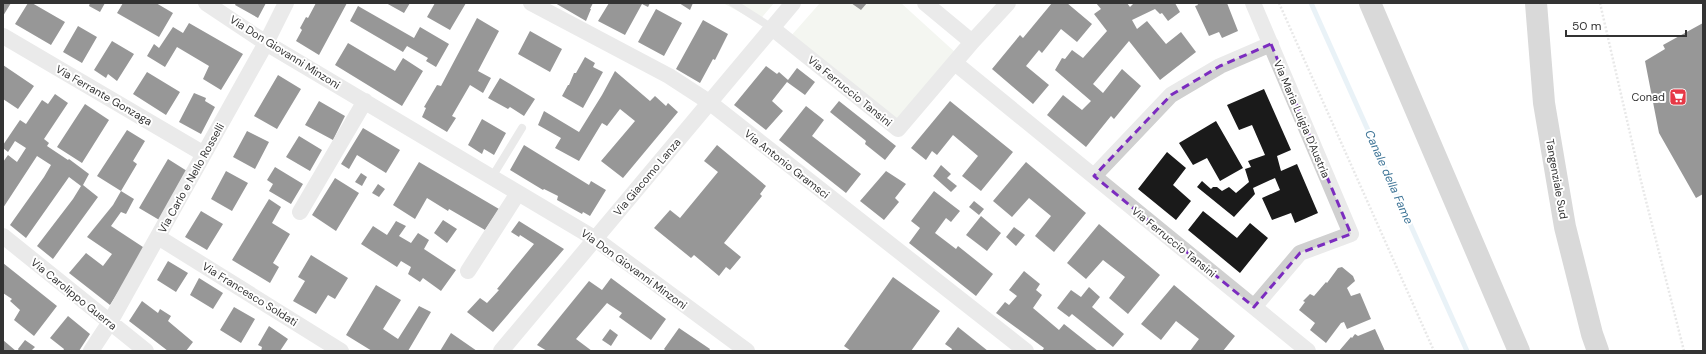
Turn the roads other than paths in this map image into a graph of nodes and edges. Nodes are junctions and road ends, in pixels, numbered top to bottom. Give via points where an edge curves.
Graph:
1 (206, 3) edge
2 (286, 3) edge
3 (531, 3) edge
4 (733, 3) edge
5 (793, 3) edge
6 (925, 3) edge
7 (1008, 3) edge
8 (1253, 3) edge
9 (1370, 3) edge
10 (1536, 3) edge
11 (772, 28) junction
12 (3, 36) edge
13 (972, 42) junction
14 (266, 43) junction
15 (1271, 44) junction
16 (955, 63) junction
17 (365, 101) junction
18 (709, 102) junction
19 (522, 128) dead end
20 (204, 154) junction
21 (1094, 176) junction
22 (492, 177) junction
23 (518, 193) junction
24 (300, 212) dead end
25 (3, 236) edge
26 (158, 237) junction
27 (594, 238) junction
28 (468, 271) dead end
29 (1254, 307) junction
30 (110, 322) junction
31 (510, 348) edge
32 (91, 351) edge
33 (146, 351) edge
34 (341, 351) edge
35 (747, 351) edge
36 (1026, 351) edge
37 (1308, 351) edge
38 (1519, 351) edge
39 (1598, 351) edge

1 - 14 street, Via Don Giovanni Minzoni
2 - 14 street, Via Carlo e Nello Rosselli
3 - 18 street, Via Antonio Gramsci via 669,76
4 - 11 lane
5 - 11 street, Via Giacomo Lanza
6 - 13 street
7 - 13 street, Via Ferruccio Tansini
8 - 15 street, Via Maria Luigia D'Austria
9 - 38 main road
10 - 39 main road, Tangenziale Sud via 1544,103 1565,227
11 - 16 street, Via Ferruccio Tansini via 898,129
11 - 18 street, Via Giacomo Lanza
12 - 20 street, Via Ferrante Gonzaga
13 - 16 street, Via Ferruccio Tansini
14 - 17 street, Via Don Giovanni Minzoni
14 - 20 street, Via Carlo e Nello Rosselli
15 - 21 street via 1220,66 1171,95
15 - 29 street, Via Maria Luigia D'Austria via 1351,234 1300,253
16 - 21 street, Via Ferruccio Tansini
17 - 22 street, Via Don Giovanni Minzoni
17 - 24 street
18 - 27 street, Via Giacomo Lanza
18 - 36 street, Via Antonio Gramsci
19 - 22 lane
20 - 26 street, Via Carlo e Nello Rosselli
21 - 29 street, Via Ferruccio Tansini
22 - 23 street, Via Don Giovanni Minzoni
23 - 27 street, Via Don Giovanni Minzoni
23 - 28 street
25 - 30 street, Via Carolippo Guerra
26 - 30 street, Via Carlo e Nello Rosselli
26 - 34 street, Via Francesco Soldati
27 - 31 street, Via Giacomo Lanza
27 - 35 street, Via Don Giovanni Minzoni
29 - 37 street, Via Ferruccio Tansini
30 - 32 street, Via Carlo e Nello Rosselli
30 - 33 street, Via Carolippo Guerra

